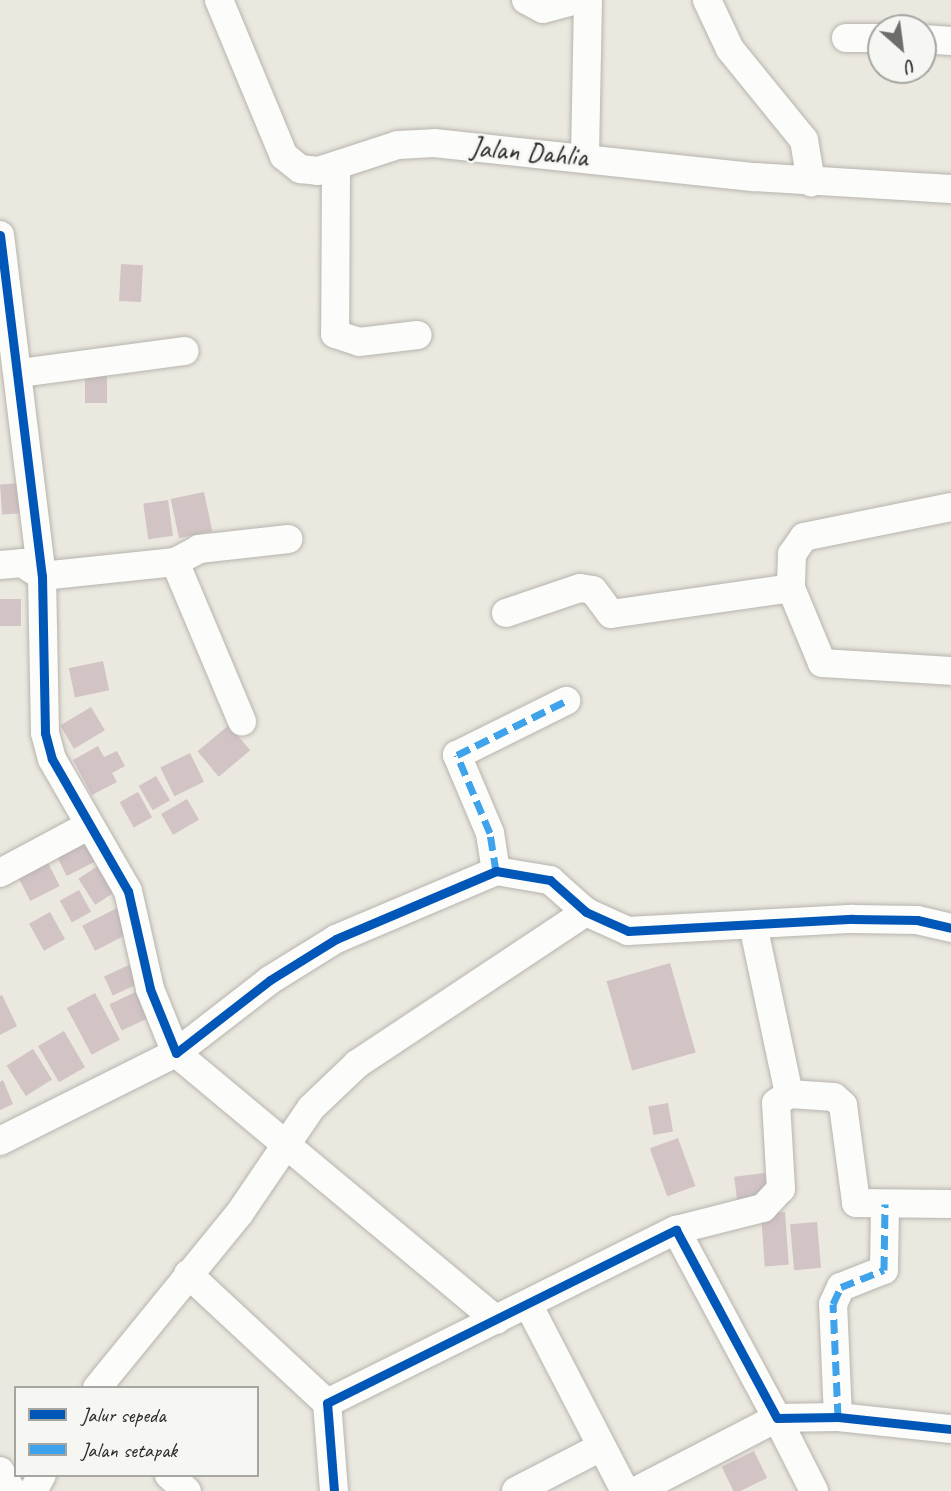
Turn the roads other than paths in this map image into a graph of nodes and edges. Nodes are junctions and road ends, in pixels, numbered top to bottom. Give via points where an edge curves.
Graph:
1 (219, 0) edge
2 (526, 0) edge
3 (577, 0) edge
4 (588, 0) edge
5 (707, 0) edge
6 (846, 38) dead end
7 (867, 38) edge
8 (585, 156) junction
9 (336, 167) junction
10 (811, 182) junction
11 (951, 189) edge
12 (0, 235) edge
13 (418, 335) dead end
14 (185, 351) dead end
15 (20, 373) junction
16 (12, 423) edge
17 (951, 506) edge
18 (288, 539) dead end
19 (175, 562) junction
20 (0, 565) edge
21 (42, 576) junction
22 (791, 588) junction
23 (506, 612) dead end
24 (951, 671) edge
25 (566, 701) dead end
26 (242, 722) dead end
27 (88, 826) junction
28 (496, 871) junction
29 (0, 873) edge
30 (586, 912) junction
31 (753, 925) junction
32 (951, 928) edge
33 (176, 1053) junction
34 (789, 1094) junction
35 (0, 1141) edge
36 (288, 1142) junction
37 (951, 1203) edge
38 (885, 1204) junction
39 (676, 1230) junction
40 (188, 1275) junction
41 (528, 1304) junction
42 (496, 1320) junction
43 (99, 1386) edge
44 (327, 1403) junction
45 (838, 1417) junction
46 (777, 1418) junction
47 (951, 1429) edge
48 (601, 1447) junction
49 (0, 1471) edge
50 (171, 1477) edge
51 (12, 1491) edge
52 (187, 1491) edge
53 (334, 1491) edge
54 (516, 1491) edge
55 (625, 1491) edge
56 (636, 1491) edge
57 (814, 1491) edge

1 - 9 street, Jalan Dahlia via 284,156 300,169
2 - 3 street via 543,9
4 - 8 street
5 - 10 street via 737,59 804,140
6 - 7 street
8 - 9 street, Jalan Dahlia via 398,145
8 - 10 street, Jalan Dahlia
9 - 13 street via 335,334 359,342
10 - 11 street, Jalan Dahlia
12 - 15 street
14 - 15 street
15 - 16 street
16 - 21 street
17 - 22 street via 804,537 792,554
18 - 19 street via 199,550
19 - 21 street
19 - 26 street
20 - 21 street via 22,563
21 - 27 street via 45,733
22 - 23 street via 611,614 593,590 580,588
22 - 24 street via 822,663
25 - 28 street via 457,755 490,833
27 - 29 street
27 - 33 street via 132,903 150,989
28 - 30 street via 550,880
28 - 33 street via 336,939 270,979
30 - 31 street via 610,926 644,932
30 - 36 street via 356,1064 311,1108
31 - 32 street via 917,920
31 - 34 street
33 - 35 street
33 - 36 street
34 - 38 street via 839,1100 850,1192 865,1206
34 - 39 street via 776,1103 779,1198 763,1208
36 - 40 street
36 - 42 street
37 - 38 street
38 - 45 street via 884,1270 841,1287 833,1304
39 - 41 street
39 - 46 street
40 - 43 street
40 - 44 street
41 - 42 street
41 - 48 street
42 - 44 street
44 - 53 street
45 - 46 street
45 - 47 street
46 - 56 street
46 - 57 street
48 - 54 street
48 - 55 street
49 - 51 street
50 - 52 street

